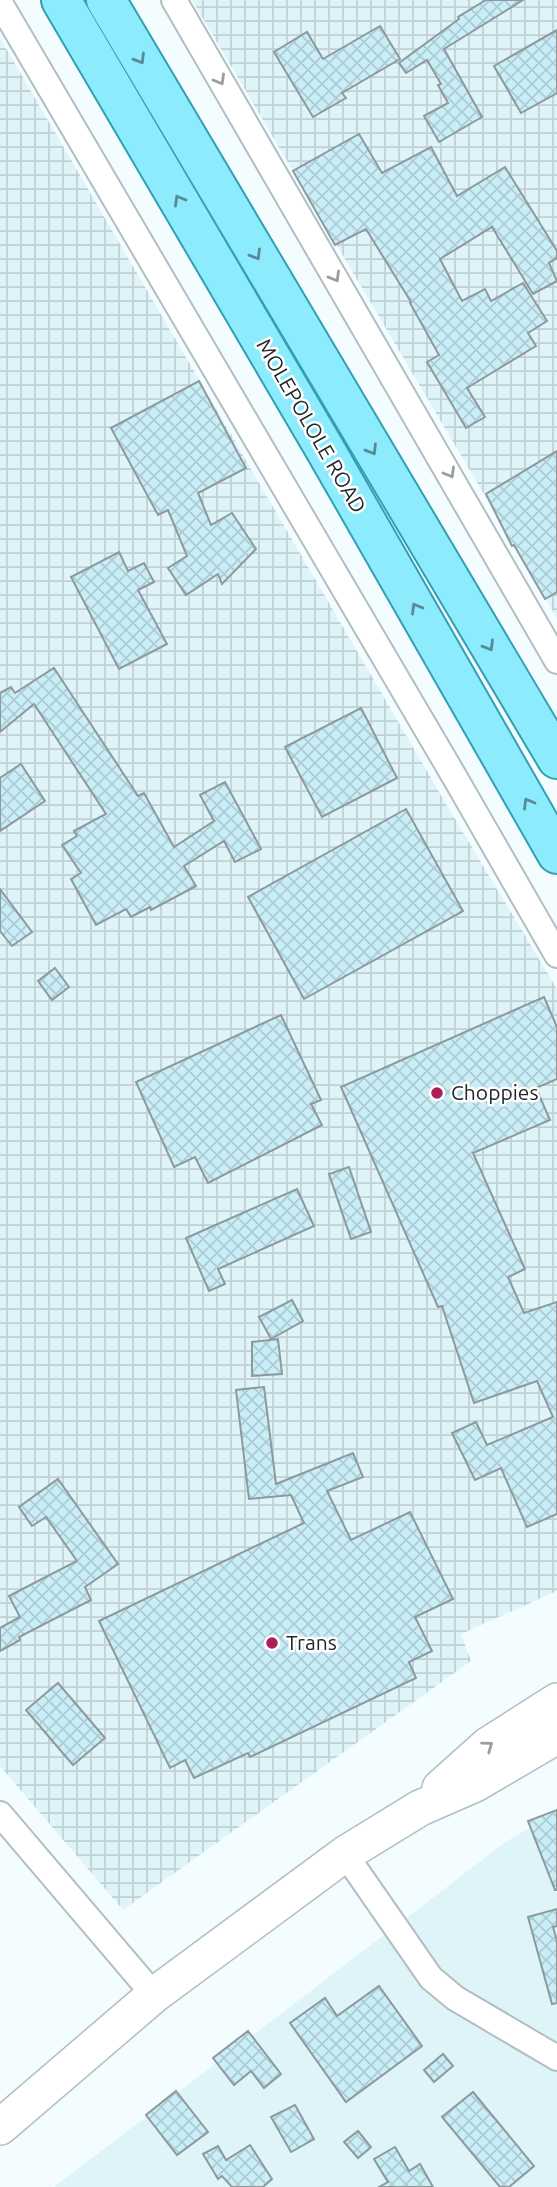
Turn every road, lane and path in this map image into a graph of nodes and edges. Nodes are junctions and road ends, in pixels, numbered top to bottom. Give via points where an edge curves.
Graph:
1 (61, 0) edge
2 (106, 0) edge
3 (174, 0) edge
4 (0, 2) edge
5 (557, 661) edge
6 (557, 759) edge
7 (557, 854) edge
8 (557, 955) edge
9 (557, 1701) edge
10 (557, 1737) edge
11 (420, 1808) junction
12 (0, 1814) edge
13 (345, 1854) junction
14 (154, 1995) junction
15 (557, 2058) edge
16 (0, 2127) edge

7 -> 1 main road, MOLEPOLOLE ROAD
2 -> 6 main road, MOLEPOLOLE ROAD
3 -> 5 street
4 - 8 street
11 -> 9 main road via 488,1745
10 - 11 main road
11 - 13 main road
12 - 14 street
13 - 14 main road
13 - 15 street via 430,1978 455,1998
14 - 16 main road

